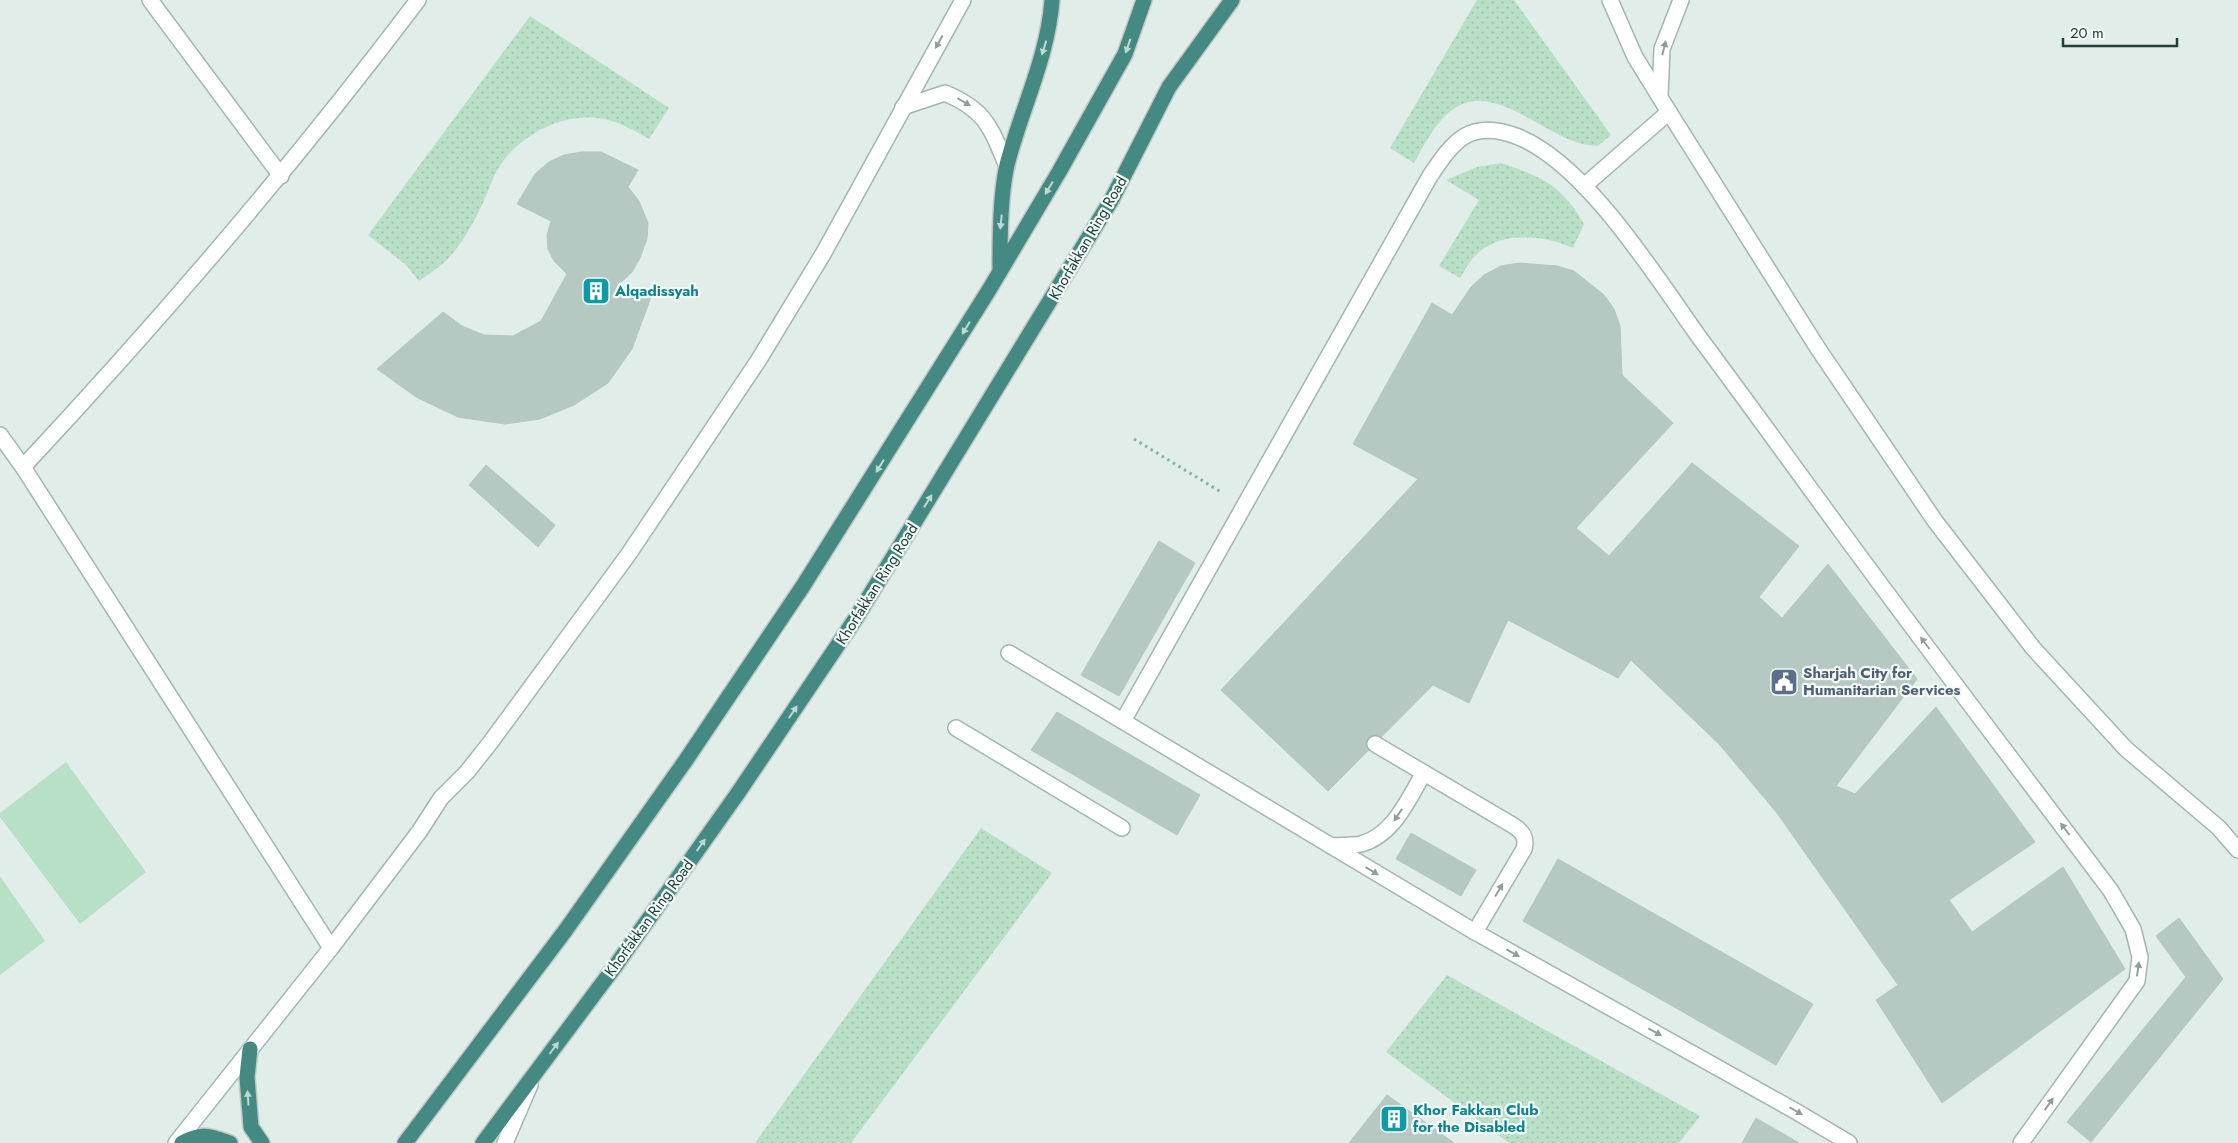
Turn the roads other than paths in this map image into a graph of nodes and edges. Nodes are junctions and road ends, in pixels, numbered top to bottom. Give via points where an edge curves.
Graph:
1 (150, 0) edge
2 (418, 0) edge
3 (963, 0) edge
4 (1052, 0) edge
5 (1144, 0) edge
6 (1232, 0) edge
7 (1610, 0) edge
8 (1681, 0) edge
9 (1660, 96) junction
10 (902, 107) junction
11 (1669, 112) junction
12 (1007, 166) junction
13 (281, 176) junction
14 (1584, 186) junction
15 (1000, 271) junction
16 (0, 435) edge
17 (23, 467) junction
18 (1009, 653) dead end
19 (1123, 721) junction
20 (956, 728) dead end
21 (1374, 744) dead end
22 (1424, 773) junction
23 (1122, 828) dead end
24 (1330, 846) junction
25 (2238, 850) edge
26 (1475, 932) junction
27 (331, 948) junction
28 (250, 1049) junction
29 (536, 1073) junction
30 (176, 1143) edge
31 (182, 1143) edge
32 (230, 1143) edge
33 (262, 1143) edge
34 (405, 1143) edge
35 (483, 1143) edge
36 (505, 1143) edge
37 (1849, 1143) edge
38 (2021, 1143) edge

1 - 13 street
2 - 13 street
3 -> 10 street
4 -> 12 highway via 1050,26
5 -> 15 highway via 1125,54
29 -> 6 highway, Khorfakkan Ring Road via 738,793 856,618 1107,207 1169,87
7 - 9 street via 1635,57
9 -> 8 street via 1662,49
9 - 11 street
10 -> 12 street via 945,93 962,100 976,109 990,125
10 - 27 street via 823,254 694,459 526,696 467,772 441,798
11 - 14 street
11 - 25 street via 1817,348 1947,537 2033,648 2126,749 2219,828
12 -> 15 highway
13 - 17 street via 124,358
14 - 19 street via 1558,159 1517,136 1483,128 1465,135 1442,158
38 -> 14 street via 2137,980 2140,957 2134,929 2105,884 1627,238
15 -> 34 highway via 803,586 686,760 565,931
16 - 17 street
17 - 27 street
18 - 19 street
19 - 24 street
20 - 23 street
21 - 22 street
22 -> 24 street via 1395,820 1380,836 1360,844
26 -> 22 street via 1524,849 1524,837 1514,826
24 -> 26 street
26 -> 37 street
27 - 28 street
28 - 30 street
33 -> 28 highway via 251,1127 247,1078
29 - 35 highway, Khorfakkan Ring Road
29 - 36 street
31 - 32 highway via 206,1134

